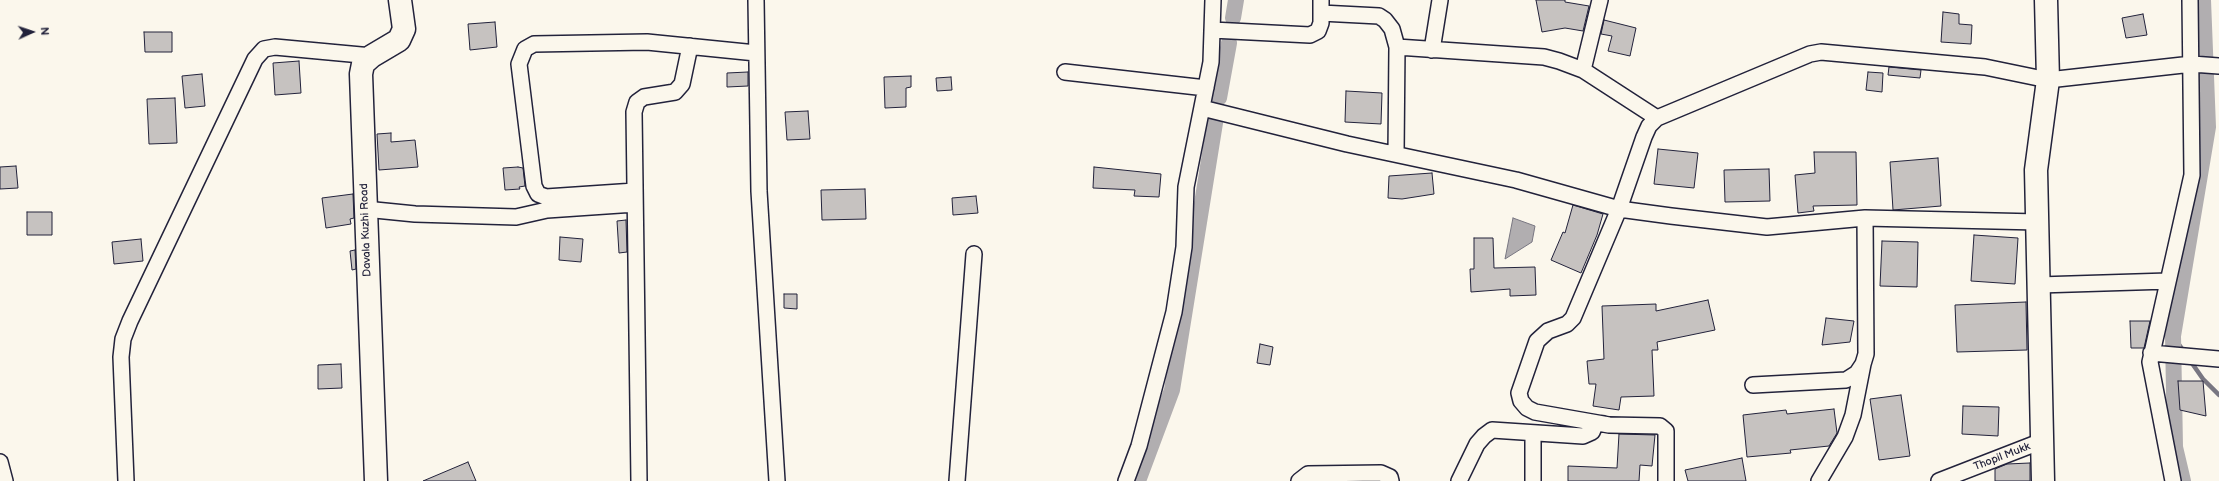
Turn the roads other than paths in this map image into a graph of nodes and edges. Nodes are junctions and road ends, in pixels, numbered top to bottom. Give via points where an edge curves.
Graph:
1 (400, 0) edge
2 (756, 0) edge
3 (1213, 0) edge
4 (1440, 0) edge
5 (1600, 0) edge
6 (2046, 0) edge
7 (2190, 0) edge
8 (1321, 6) edge
9 (1212, 30) junction
10 (690, 46) junction
11 (1397, 47) junction
12 (1432, 50) junction
13 (756, 53) junction
14 (372, 56) junction
15 (2192, 64) junction
16 (2219, 66) edge
17 (1583, 70) junction
18 (1065, 72) dead end
19 (2048, 80) junction
20 (1206, 88) junction
21 (1202, 108) junction
22 (1657, 118) junction
23 (1396, 154) junction
24 (635, 197) junction
25 (1619, 209) junction
26 (365, 210) junction
27 (1865, 218) junction
28 (2038, 222) junction
29 (974, 254) dead end
30 (2168, 281) junction
31 (2039, 285) junction
32 (2151, 353) junction
33 (2219, 359) edge
34 (1863, 364) junction
35 (1753, 385) dead end
36 (1609, 425) junction
37 (1533, 433) junction
38 (2042, 441) junction
39 (0, 462) edge
40 (5, 481) edge
41 (126, 481) edge
42 (376, 481) edge
43 (640, 481) edge
44 (776, 481) edge
45 (957, 481) edge
46 (1126, 481) edge
47 (1299, 481) edge
48 (1391, 481) edge
49 (1459, 481) edge
50 (1533, 481) edge
51 (1666, 481) edge
52 (1819, 481) edge
53 (1939, 481) edge
54 (2043, 481) edge
55 (2173, 481) edge

1 - 14 street, Davala Kuzhi Road via 404,28 399,40
2 - 13 street
3 - 9 street
4 - 12 street
5 - 17 street
6 - 19 street
7 - 15 street
8 - 9 street via 1321,23 1318,31 1310,35
8 - 11 street via 1379,16 1392,29
9 - 20 street via 1211,62
10 - 13 street
10 - 24 street via 682,84 675,92 644,97 637,102 634,112
10 - 24 street via 647,42 534,44 524,49 520,57 534,186 538,194 546,197
11 - 12 street
11 - 23 street
12 - 17 street via 1544,57
13 - 44 street via 759,191
14 - 26 street, Davala Kuzhi Road via 363,64 361,74
14 - 41 street via 275,47 264,49 255,59 123,339 121,358
15 - 16 street
15 - 19 street
15 - 30 street via 2192,175
17 - 22 street
18 - 20 street
19 - 22 street via 1985,67 1821,52 1810,54
19 - 28 street via 2036,170
20 - 21 street
21 - 23 street
21 - 46 street via 1186,187 1184,247 1174,312 1139,446
22 - 25 street via 1649,126 1644,137
23 - 25 street via 1516,180
24 - 26 street via 516,217
24 - 43 street
25 - 27 street via 1767,227
25 - 36 street via 1573,318 1567,324 1548,331 1537,341 1519,393 1521,401 1535,412
26 - 42 street, Davala Kuzhi Road
27 - 28 street
27 - 34 street via 1866,354
28 - 31 street
29 - 45 street
30 - 31 street
30 - 32 street
31 - 38 street
32 - 33 street
32 - 55 street via 2152,372
34 - 35 street via 1857,373 1846,380
34 - 52 street via 1853,415 1845,437
36 - 37 street via 1596,423 1592,432 1583,436
36 - 51 street via 1660,426 1666,432
37 - 49 street via 1492,430 1477,444
37 - 50 street
38 - 53 street, Thopil Mukk
38 - 54 street
39 - 40 street
47 - 48 street via 1308,474 1382,473 1390,477

